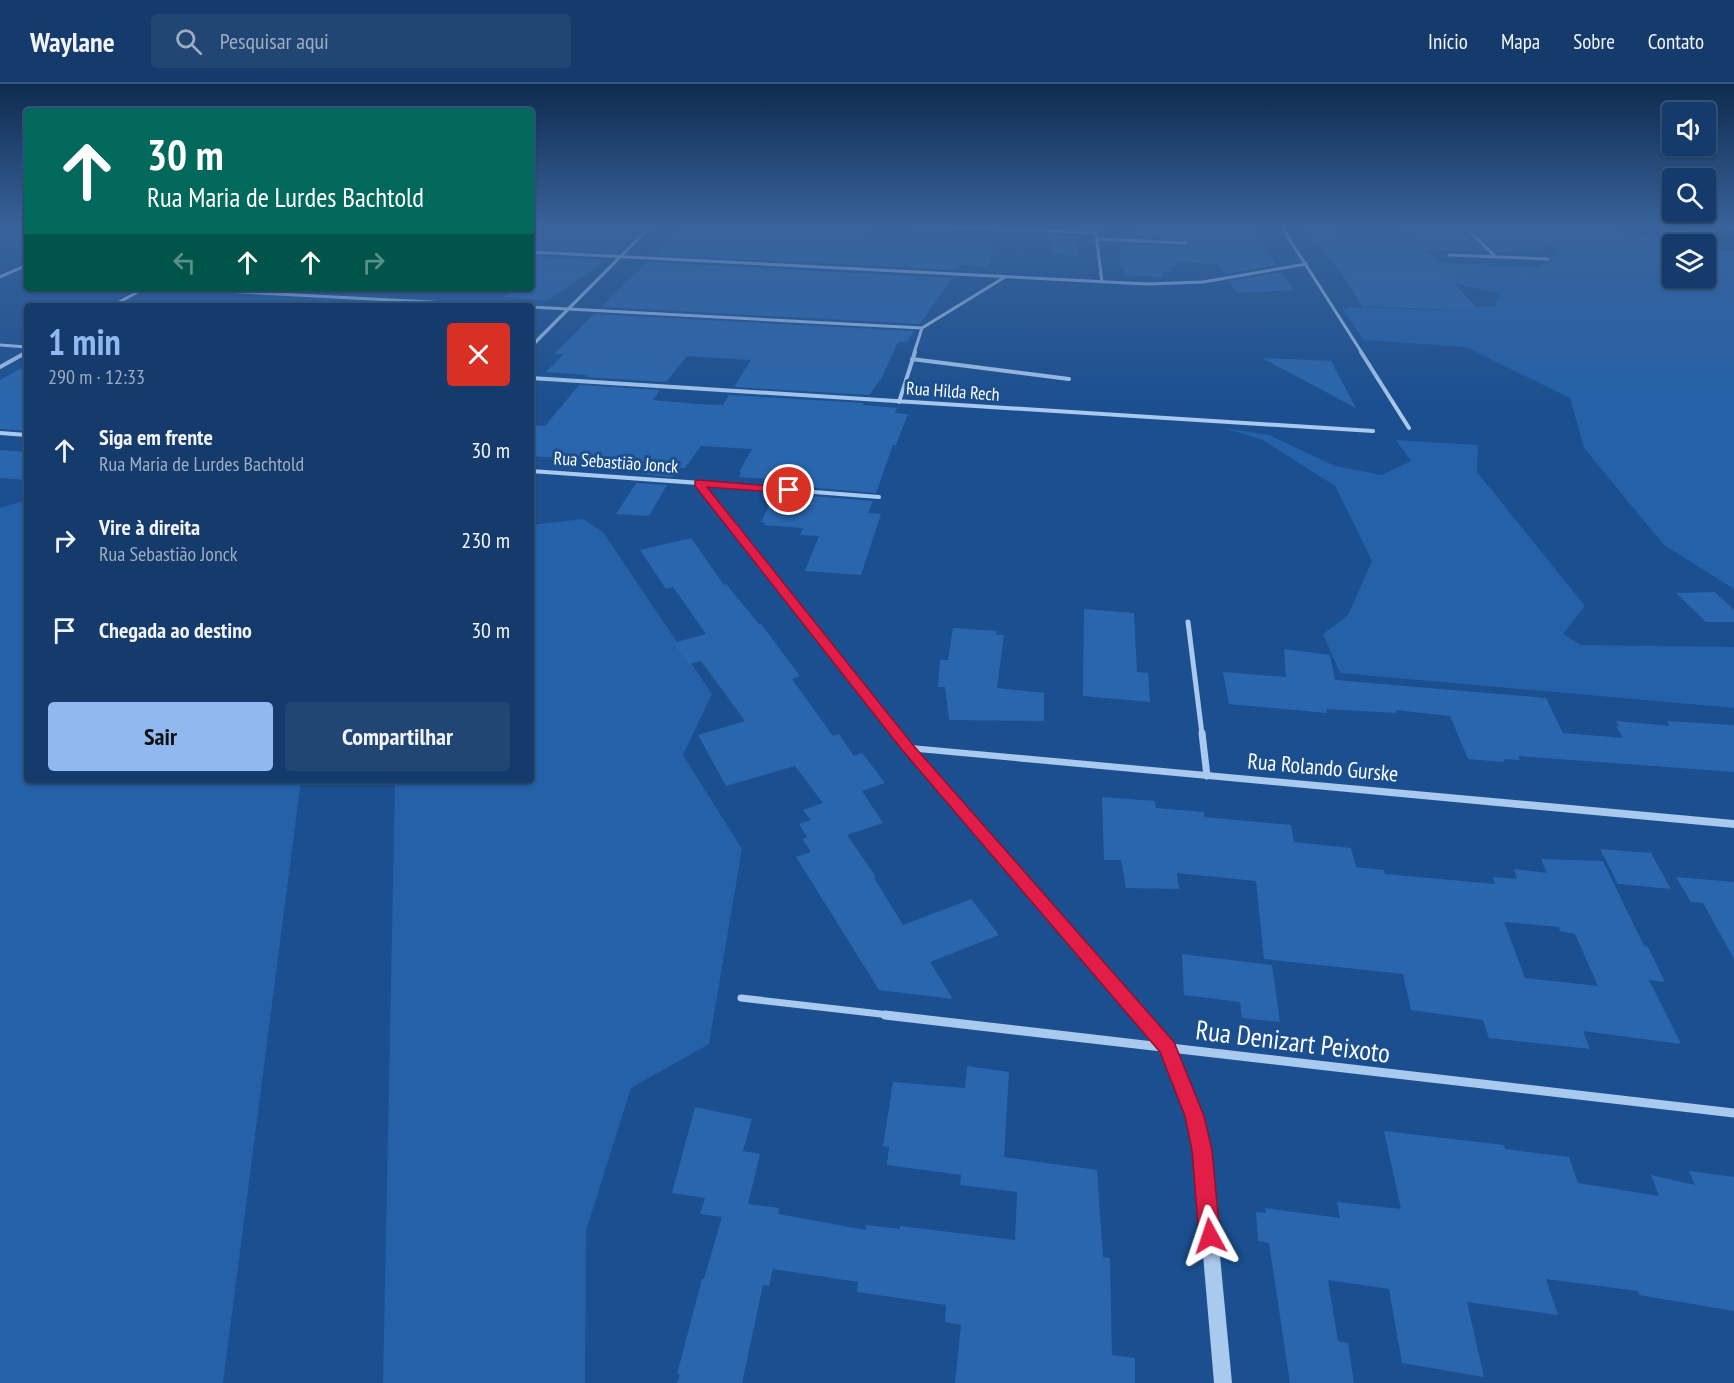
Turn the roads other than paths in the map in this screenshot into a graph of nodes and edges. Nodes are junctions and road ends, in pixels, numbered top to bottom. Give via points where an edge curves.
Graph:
1 (590, 287) edge
2 (989, 287) edge
3 (1320, 287) edge
4 (140, 291) edge
5 (223, 291) edge
6 (118, 303) edge
7 (449, 303) edge
8 (534, 307) edge
9 (568, 309) junction
10 (922, 328) junction
11 (534, 344) edge
12 (0, 345) edge
13 (24, 346) edge
14 (24, 354) edge
15 (912, 359) junction
16 (0, 367) edge
17 (534, 378) edge
18 (1069, 379) dead end
19 (899, 402) junction
20 (1409, 428) dead end
21 (1373, 431) dead end
22 (0, 433) edge
23 (24, 435) edge
24 (534, 471) edge
25 (699, 483) junction
26 (879, 497) dead end
27 (1188, 622) dead end
28 (908, 748) junction
29 (1207, 776) junction
30 (1734, 824) edge
31 (741, 998) dead end
32 (1167, 1047) junction
33 (1734, 1113) edge
34 (1223, 1383) edge

1 - 9 street
2 - 10 street
3 - 20 street
4 - 6 street
5 - 7 street
8 - 9 street
9 - 10 street
9 - 11 street
10 - 15 street
12 - 13 street
14 - 16 street
15 - 18 street
15 - 19 street
17 - 19 street, Rua Hilda Rech
19 - 21 street, Rua Hilda Rech
22 - 23 street
24 - 25 street, Rua Sebastião Jonck
25 - 26 street, Rua Sebastião Jonck
25 - 28 street
27 - 29 street
28 - 29 street, Rua Rolando Gurske
28 - 32 street
29 - 30 street, Rua Rolando Gurske
31 - 32 street, Rua Denizart Peixoto
32 - 33 street, Rua Denizart Peixoto
32 - 34 street via 1194,1116 1202,1150

